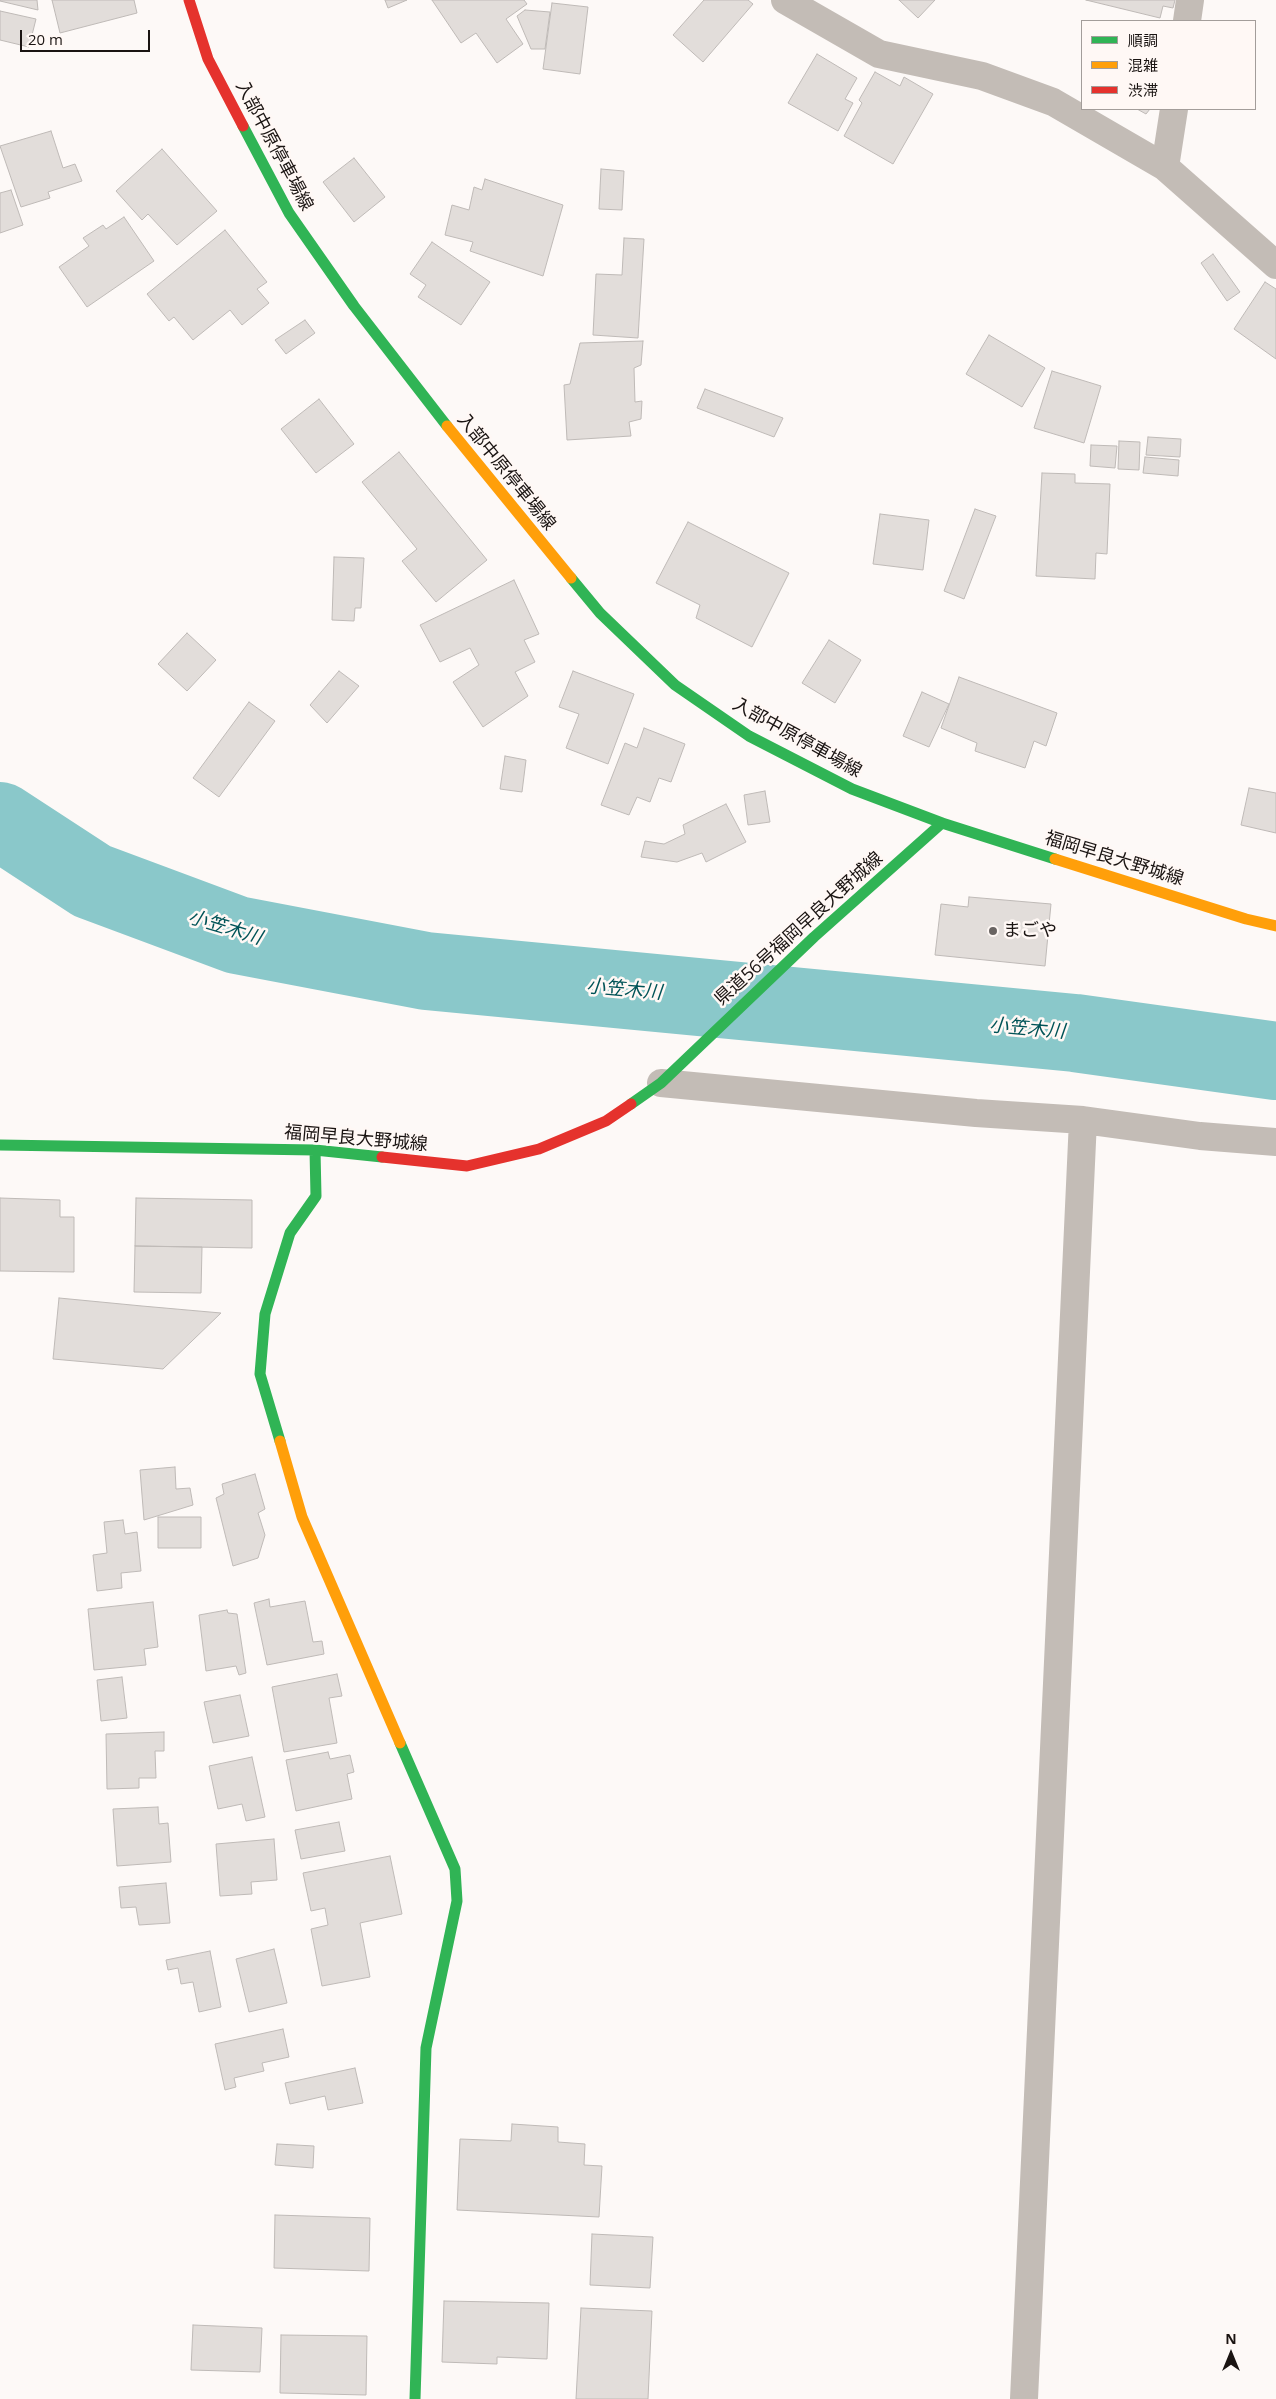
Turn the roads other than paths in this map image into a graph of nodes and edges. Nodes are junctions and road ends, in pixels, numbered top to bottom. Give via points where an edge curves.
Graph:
1 (189, 0) edge
2 (785, 0) edge
3 (1190, 0) edge
4 (1187, 20) edge
5 (1174, 110) edge
6 (1165, 167) junction
7 (1276, 265) edge
8 (942, 823) junction
9 (1276, 926) edge
10 (680, 1062) joint
11 (661, 1083) junction
12 (1083, 1120) junction
13 (1276, 1142) edge
14 (0, 1145) edge
15 (315, 1150) junction
16 (415, 2399) edge
17 (1024, 2399) edge

1 - 8 main road, 入部中原停車場線 via 208,59 289,213 354,306 481,470 600,614 675,685 748,736 852,789
2 - 6 street via 879,54 982,76 1053,102
3 - 4 street
5 - 6 street
6 - 7 street
8 - 9 main road, 福岡早良大野城線
8 - 10 main road, 県道56号福岡早良大野城線
10 - 11 main road, 福岡早良大野城線
11 - 12 street
11 - 15 main road, 福岡早良大野城線 via 606,1122 539,1149 467,1166
12 - 13 street via 1200,1136
12 - 17 street
14 - 15 main road, 福岡早良大野城線
15 - 16 main road via 316,1196 290,1233 278,1269 264,1314 260,1374 302,1517 455,1869 457,1901 426,2048

